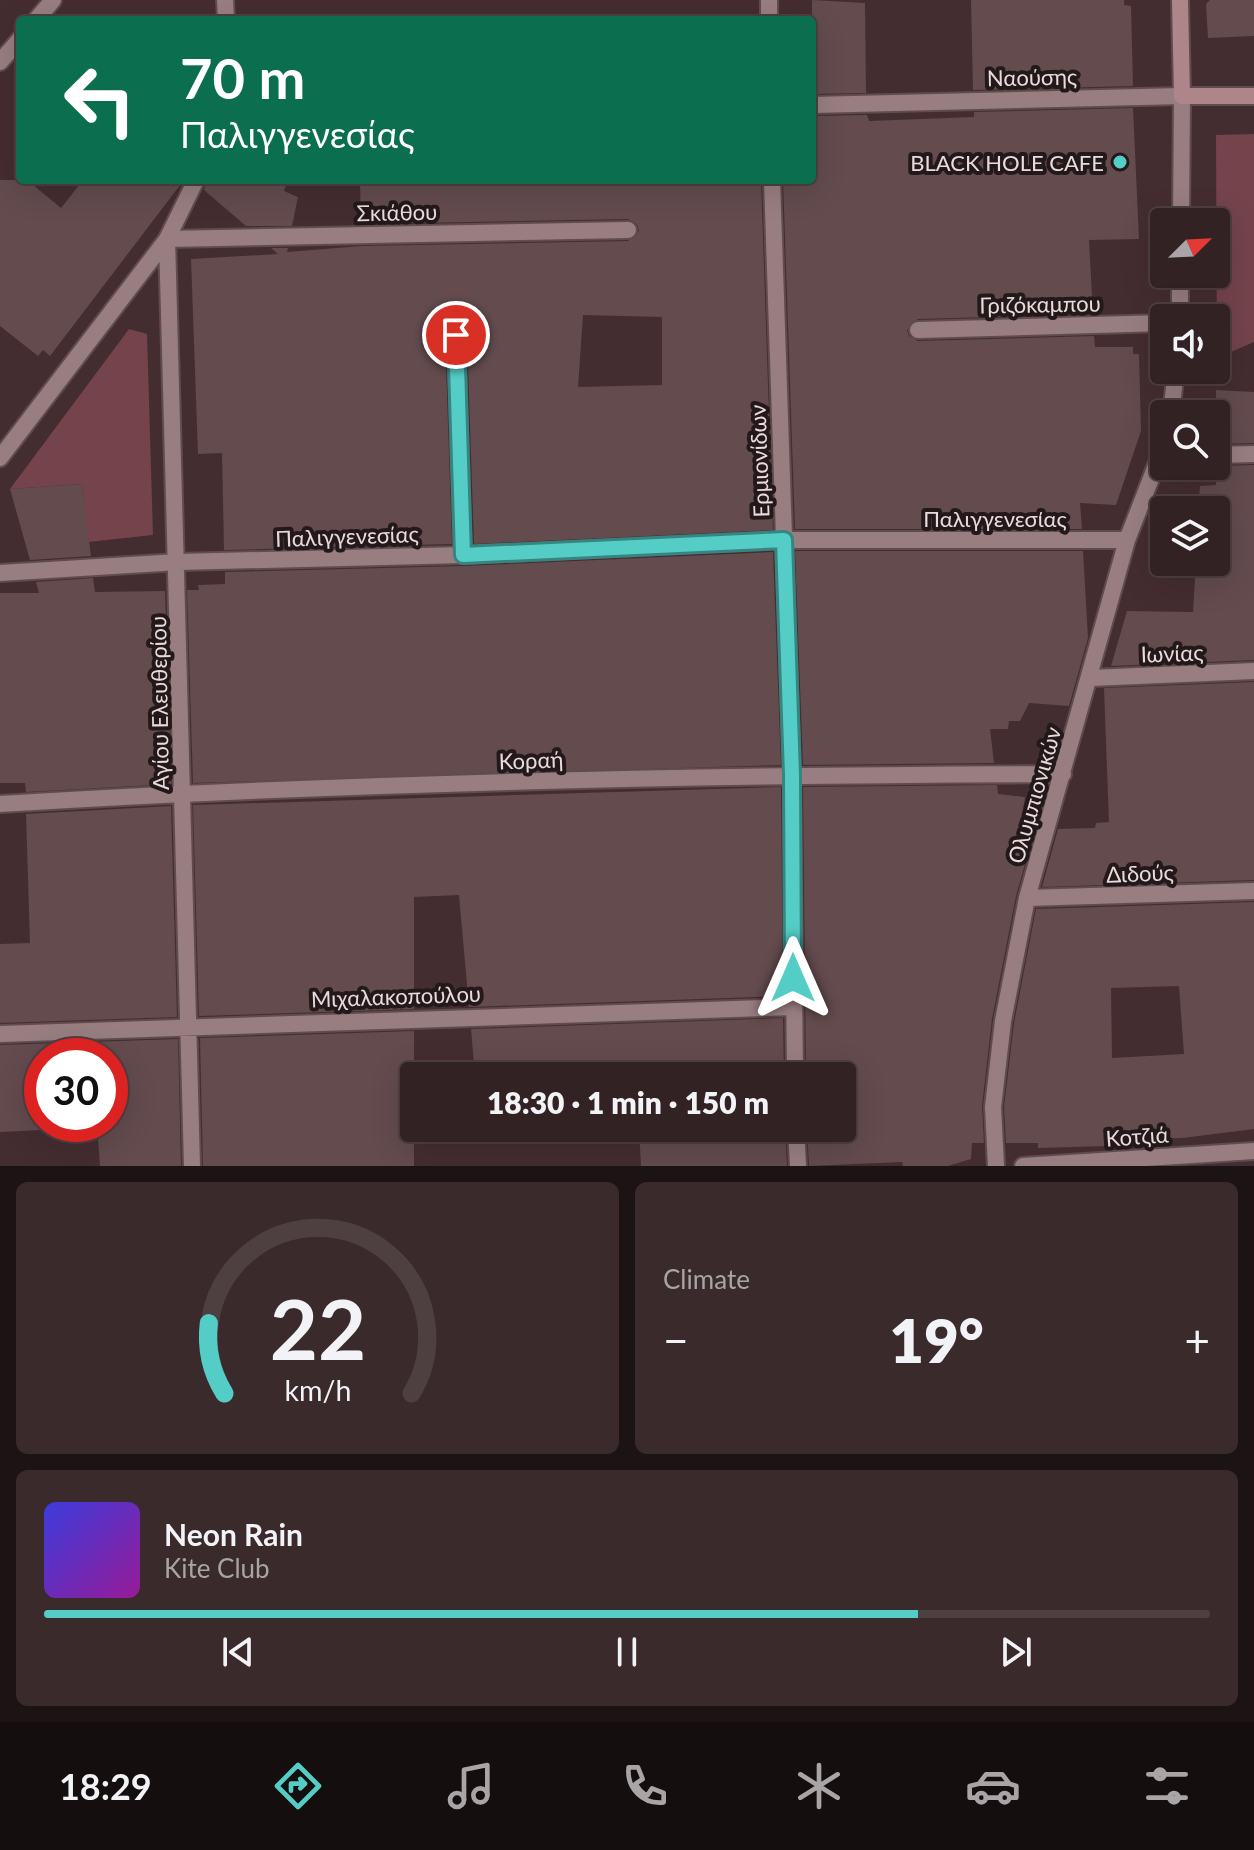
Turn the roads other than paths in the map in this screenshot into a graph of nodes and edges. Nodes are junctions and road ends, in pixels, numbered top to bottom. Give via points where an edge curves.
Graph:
1 (53, 0) edge
2 (1180, 0) edge
3 (39, 16) edge
4 (16, 44) edge
5 (0, 62) edge
6 (1182, 96) junction
7 (1254, 96) edge
8 (816, 105) edge
9 (194, 184) edge
10 (772, 184) edge
11 (1181, 208) edge
12 (628, 230) dead end
13 (167, 239) junction
14 (1150, 323) edge
15 (918, 330) dead end
16 (456, 335) dead end
17 (8, 435) edge
18 (1254, 454) edge
19 (1230, 455) edge
20 (0, 458) edge
21 (1152, 480) edge
22 (784, 540) junction
23 (1127, 540) junction
24 (463, 555) junction
25 (178, 562) junction
26 (0, 573) edge
27 (1254, 671) edge
28 (1091, 678) junction
29 (1063, 774) junction
30 (792, 775) junction
31 (183, 793) junction
32 (0, 804) edge
33 (1254, 891) edge
34 (1027, 898) junction
35 (793, 1007) junction
36 (188, 1025) junction
37 (0, 1034) edge
38 (795, 1062) edge
39 (797, 1142) edge
40 (1254, 1151) edge
41 (192, 1166) edge
42 (798, 1166) edge
43 (996, 1166) edge
44 (1023, 1166) edge

1 - 3 street
2 - 6 street
4 - 5 street
6 - 7 street, Ναούσης
6 - 8 street, Ναούσης
6 - 11 street
9 - 13 street, Αγίου Ελευθερίου
10 - 22 street, Ερμιονίδων
12 - 13 street, Σκιάθου
13 - 17 street, Αγίου Ελευθερίου
13 - 25 street, Αγίου Ελευθερίου
14 - 15 street, Γριζόκαμπου
16 - 24 street
17 - 20 street, Αγίου Ελευθερίου
18 - 19 street
21 - 23 street, Ολυμπιονικών
22 - 23 street, Παλιγγενεσίας
22 - 24 street, Παλιγγενεσίας
22 - 30 street, Ερμιονίδων
23 - 28 street, Ολυμπιονικών
24 - 25 street, Παλιγγενεσίας
25 - 26 street, Παλιγγενεσίας
25 - 31 street, Αγίου Ελευθερίου
27 - 28 street, Ιωνίας
28 - 29 street, Ολυμπιονικών
29 - 30 street, Κοραή
29 - 34 street, Ολυμπιονικών
30 - 31 street, Κοραή
30 - 35 street, Ερμιονίδων
31 - 32 street, Κοραή
31 - 36 street, Αγίου Ελευθερίου
33 - 34 street, Διδούς
34 - 43 street, Ολυμπιονικών via 993,1107
35 - 36 street, Μιχαλακοπούλου
35 - 38 street, Ερμιονίδων
36 - 37 street, Μιχαλακοπούλου
36 - 41 street, Αγίου Ελευθερίου
39 - 42 street
40 - 44 street, Κοτζιά

